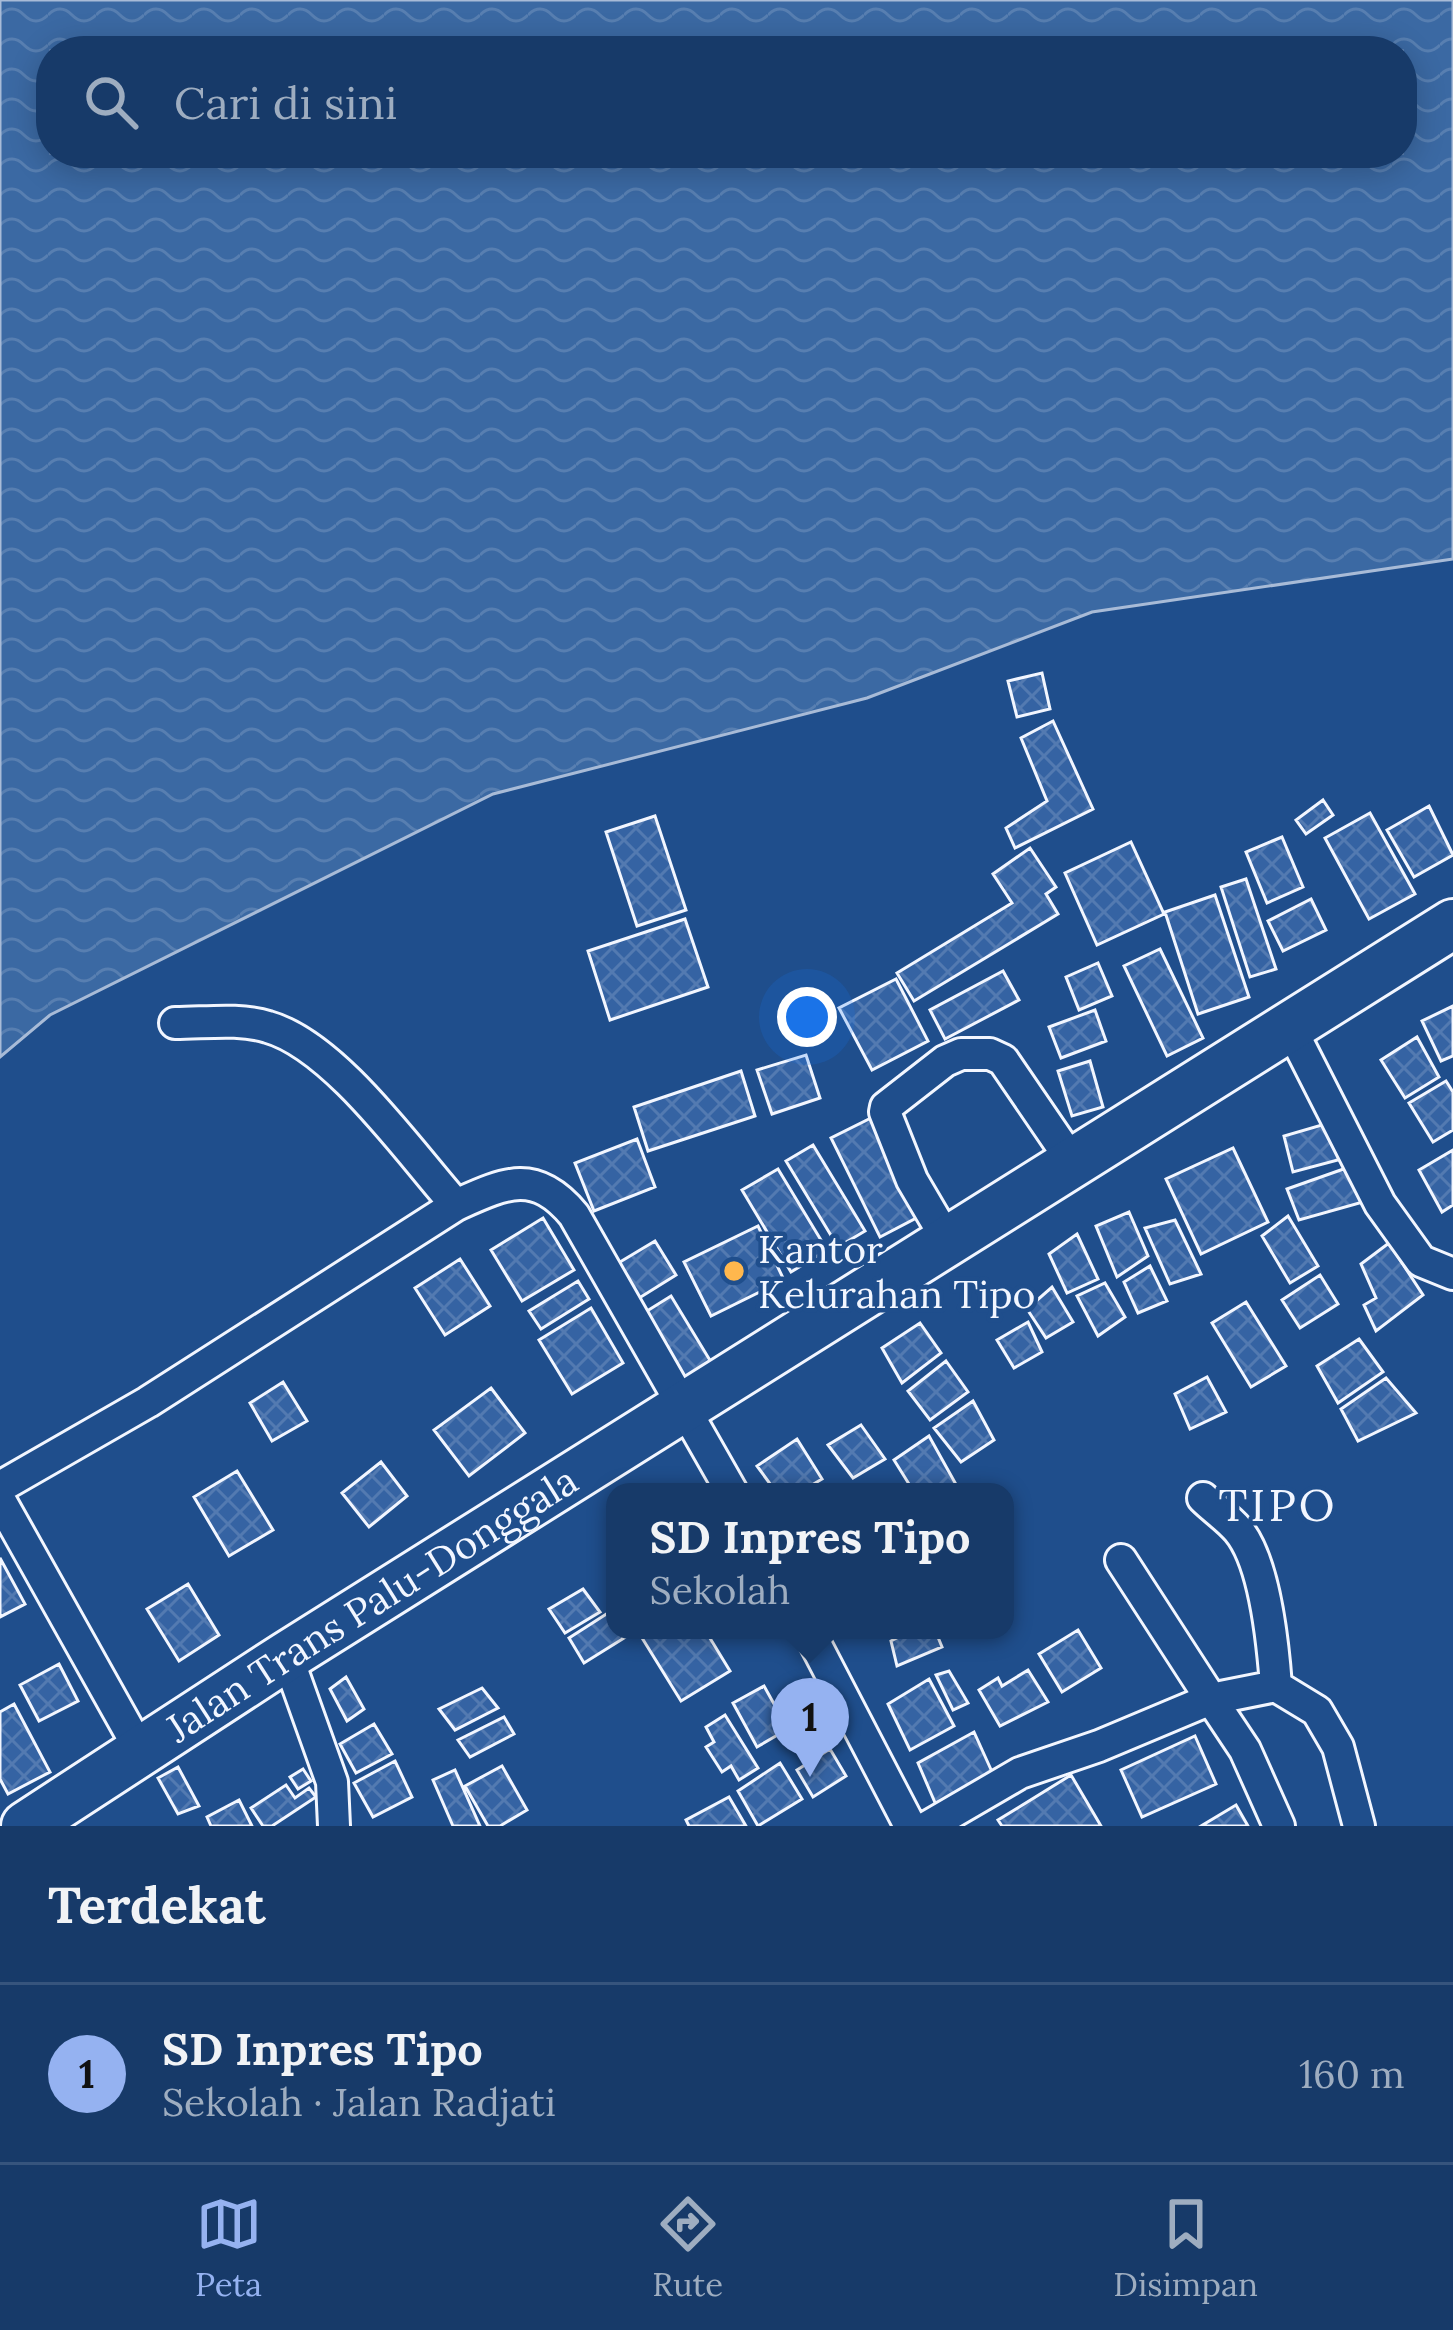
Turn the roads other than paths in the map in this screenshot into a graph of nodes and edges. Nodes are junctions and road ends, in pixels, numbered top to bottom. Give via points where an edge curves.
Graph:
1 (1453, 924) edge
2 (175, 1023) dead end
3 (1290, 1027) junction
4 (1074, 1164) junction
5 (456, 1204) junction
6 (949, 1243) junction
7 (1453, 1274) edge
8 (686, 1408) junction
9 (727, 1483) edge
10 (0, 1486) edge
11 (1203, 1498) dead end
12 (0, 1500) edge
13 (1120, 1560) dead end
14 (813, 1639) edge
15 (287, 1656) junction
16 (1276, 1686) junction
17 (1211, 1699) junction
18 (140, 1750) junction
19 (26, 1826) edge
20 (334, 1826) edge
21 (910, 1826) edge
22 (929, 1826) edge
23 (1279, 1826) edge
24 (1359, 1826) edge

1 - 3 highway, Jalan Trans Palu-Donggala
2 - 5 street via 244,1022 313,1047
3 - 4 highway, Jalan Trans Palu-Donggala
3 - 7 street via 1380,1204 1421,1261
4 - 6 highway, Jalan Trans Palu-Donggala
4 - 6 street via 1004,1060 979,1052 945,1060 885,1112
5 - 8 street via 524,1183 562,1201
5 - 10 street via 148,1402
6 - 8 highway, Jalan Trans Palu-Donggala
8 - 9 street
8 - 15 highway, Jalan Trans Palu-Donggala
11 - 16 street via 1241,1532 1256,1569
12 - 18 street
13 - 17 street
14 - 21 street
15 - 18 highway, Jalan Trans Palu-Donggala
15 - 20 street via 332,1782
16 - 17 street
16 - 24 street via 1317,1711 1328,1729
17 - 22 street via 1020,1773
17 - 23 street
18 - 19 highway, Jalan Trans Palu-Donggala

